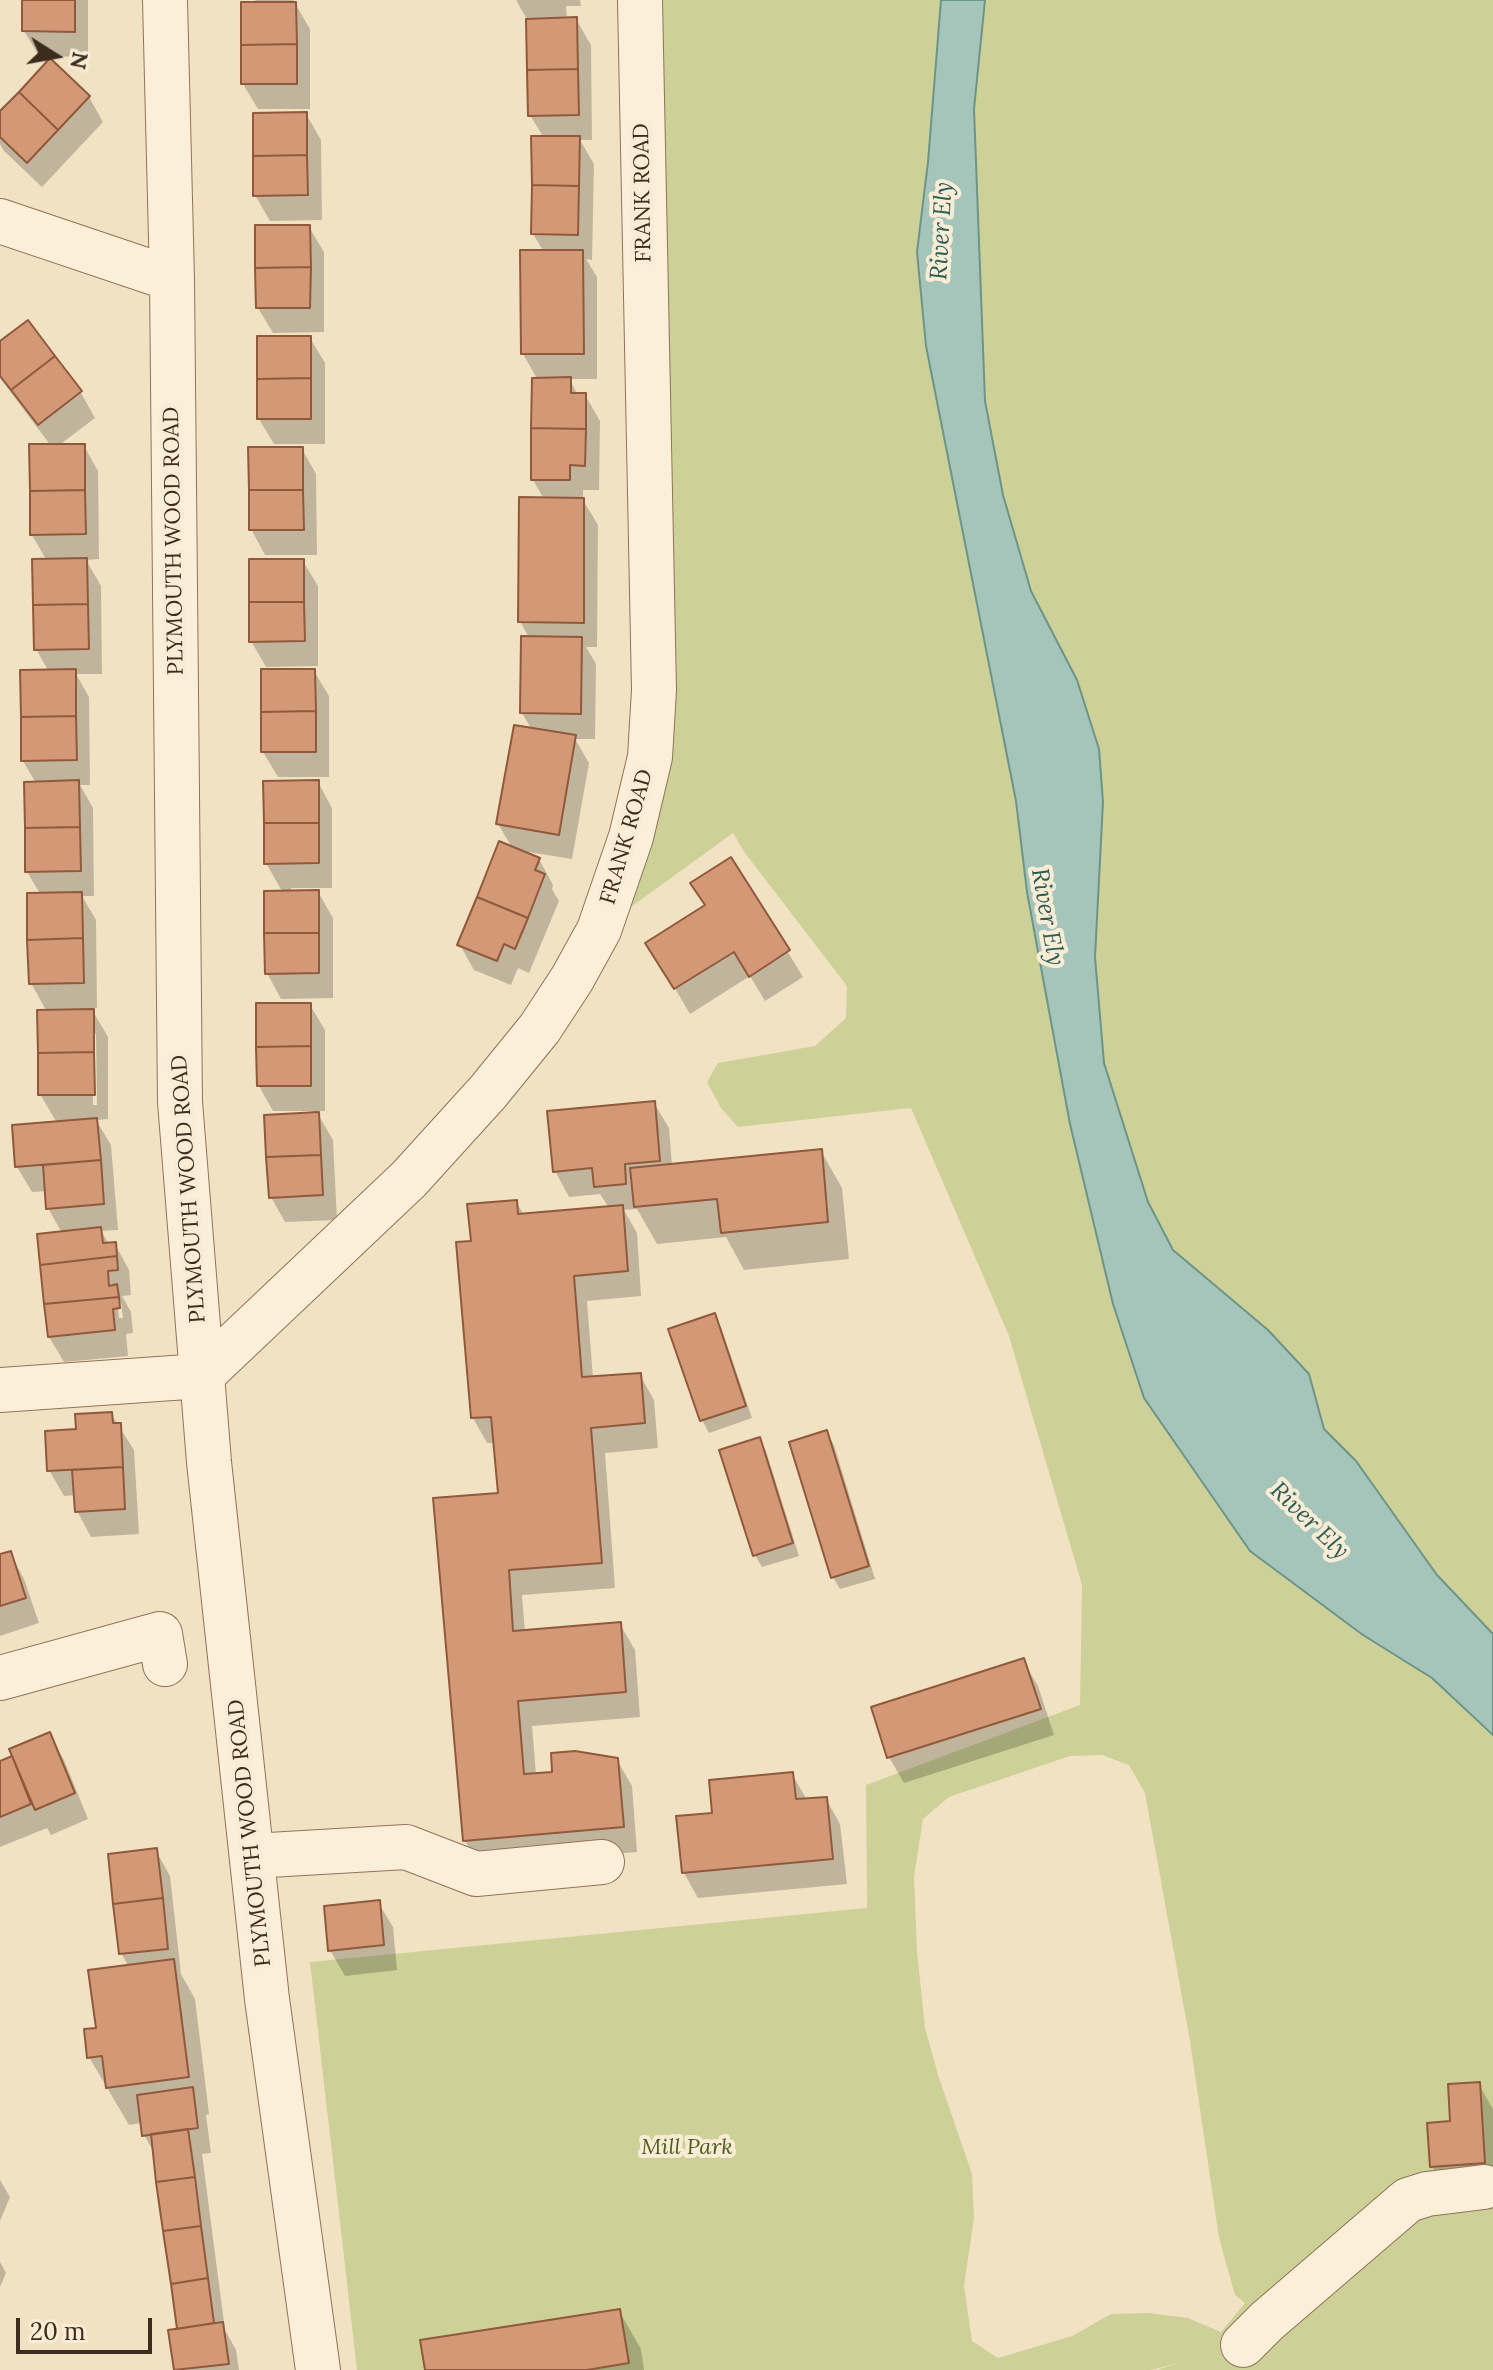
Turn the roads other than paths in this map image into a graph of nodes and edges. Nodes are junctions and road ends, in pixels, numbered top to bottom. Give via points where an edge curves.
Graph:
1 (165, 0) edge
2 (640, 0) edge
3 (0, 221) edge
4 (172, 279) junction
5 (201, 1376) junction
6 (0, 1390) edge
7 (165, 1664) dead end
8 (0, 1678) edge
9 (252, 1856) junction
10 (602, 1862) dead end
11 (1484, 2187) dead end
12 (1243, 2345) dead end
13 (318, 2370) edge

1 - 4 street, PLYMOUTH WOOD ROAD
2 - 5 street, FRANK ROAD via 654,690 650,757 631,837 599,930 540,1028 409,1179
3 - 4 street
4 - 5 street, PLYMOUTH WOOD ROAD via 180,1102
5 - 6 street
5 - 9 street, PLYMOUTH WOOD ROAD
7 - 8 street via 160,1634
9 - 10 street via 406,1847 476,1874
9 - 13 street, PLYMOUTH WOOD ROAD
11 - 12 street via 1408,2200

